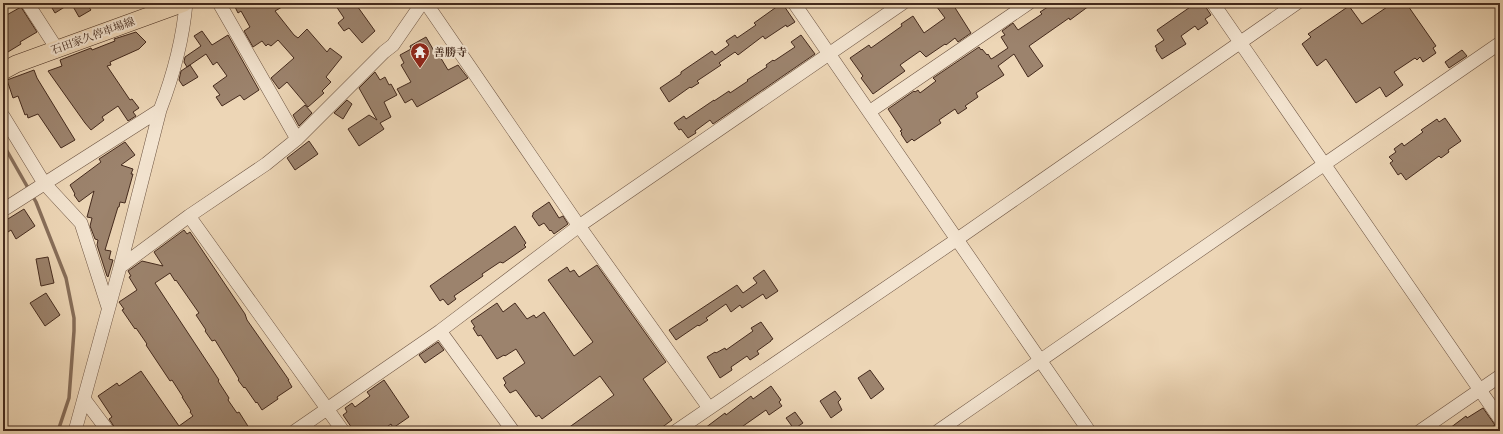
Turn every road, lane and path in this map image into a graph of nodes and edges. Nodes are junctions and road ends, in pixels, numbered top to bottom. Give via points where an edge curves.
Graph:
1 (29, 3) edge
2 (185, 3) edge
3 (219, 3) edge
4 (422, 3) edge
5 (426, 3) edge
6 (794, 3) edge
7 (903, 3) edge
8 (1029, 3) edge
9 (1213, 3) edge
10 (1297, 3) edge
11 (1240, 42) junction
12 (1500, 43) edge
13 (58, 49) junction
14 (829, 54) junction
15 (3, 71) edge
16 (160, 110) junction
17 (869, 112) junction
18 (3, 116) edge
19 (297, 139) junction
20 (1325, 165) junction
21 (41, 185) junction
22 (3, 210) edge
23 (189, 216) junction
24 (579, 226) junction
25 (956, 240) junction
26 (120, 267) junction
27 (108, 307) junction
28 (440, 331) junction
29 (1040, 360) junction
30 (1500, 376) edge
31 (1480, 390) junction
32 (84, 399) junction
33 (709, 408) junction
34 (327, 410) junction
35 (1500, 419) edge
36 (75, 431) edge
37 (108, 431) edge
38 (295, 431) edge
39 (343, 431) edge
40 (513, 431) edge
41 (676, 431) edge
42 (938, 431) edge
43 (1089, 431) edge
44 (1420, 431) edge

1 - 13 street
2 - 13 main road, 石田家久停車場線
2 - 16 street via 184,30 169,87
3 - 19 street
4 - 19 street via 393,45
5 - 24 street
6 - 14 street
7 - 14 street
8 - 17 street
9 - 11 street
10 - 11 street
11 - 20 street
11 - 25 street
12 - 20 street
13 - 15 main road, 石田家久停車場線
14 - 17 street
14 - 24 street
16 - 21 street
16 - 26 street
17 - 25 street
18 - 21 street
19 - 23 street via 266,164
20 - 29 street
20 - 31 street
21 - 22 street
21 - 27 street via 81,223
23 - 26 street
23 - 34 street
24 - 28 street
24 - 33 street
25 - 29 street
25 - 33 street
26 - 27 street
27 - 32 street
28 - 34 street
28 - 40 street
29 - 42 street
29 - 43 street
30 - 31 street
31 - 35 street
31 - 44 street
32 - 36 street
32 - 37 street
33 - 41 street
34 - 38 street
34 - 39 street

